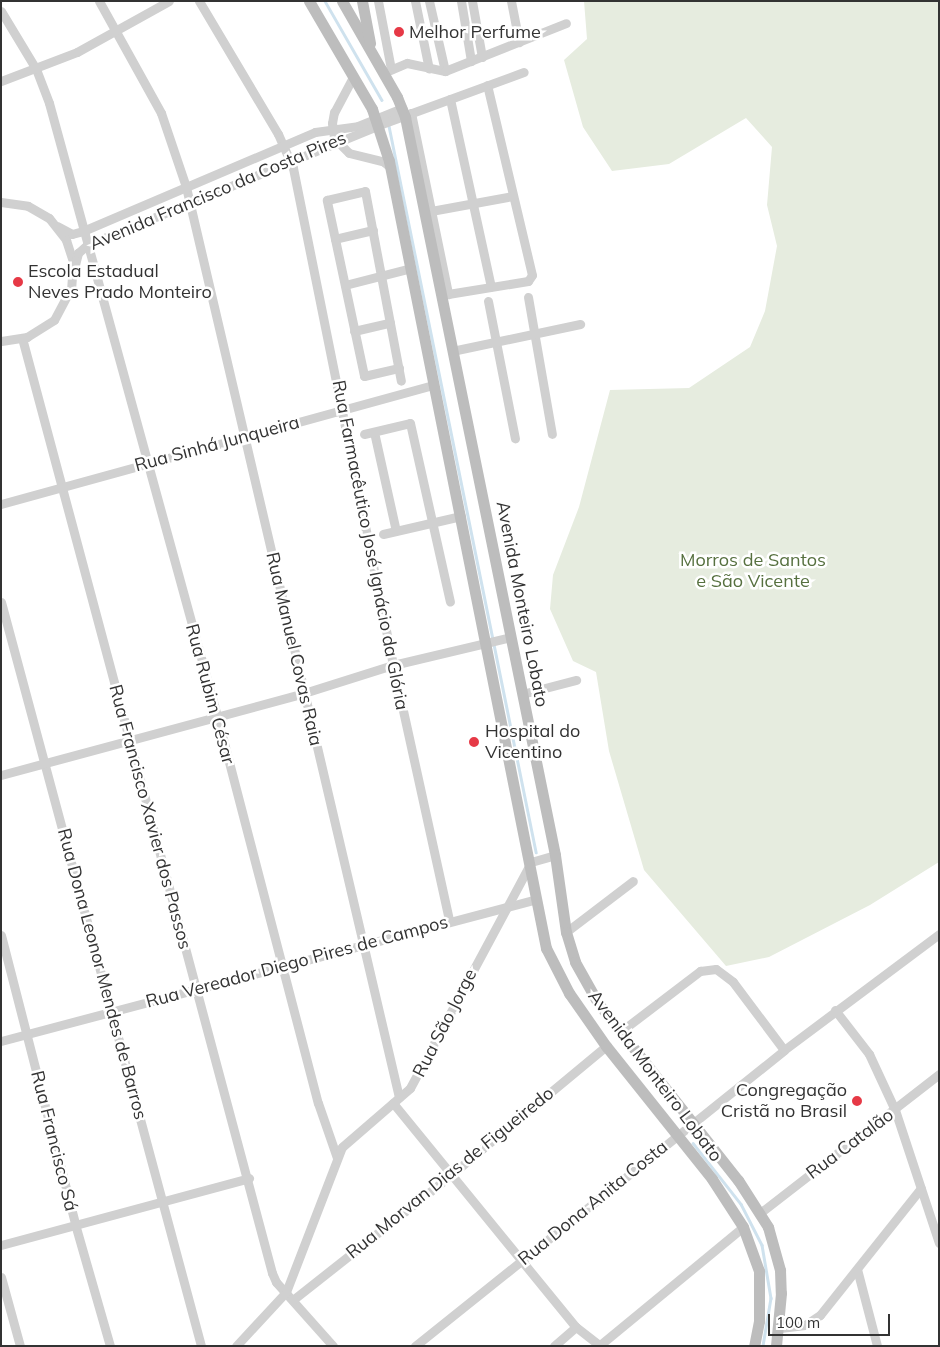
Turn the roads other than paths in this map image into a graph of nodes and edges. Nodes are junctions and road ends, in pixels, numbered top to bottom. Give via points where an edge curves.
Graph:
1 (99, 1) edge
2 (168, 1) edge
3 (199, 1) edge
4 (309, 1) edge
5 (342, 1) edge
6 (362, 1) edge
7 (378, 1) edge
8 (415, 1) edge
9 (429, 1) edge
10 (461, 1) edge
11 (472, 1) edge
12 (511, 1) edge
13 (1, 11) edge
14 (566, 23) dead end
15 (116, 31) junction
16 (519, 42) junction
17 (372, 52) junction
18 (482, 57) junction
19 (471, 61) junction
20 (36, 69) junction
21 (429, 69) junction
22 (387, 71) junction
23 (445, 71) junction
24 (524, 72) dead end
25 (353, 77) junction
26 (1, 80) edge
27 (487, 85) junction
28 (450, 99) junction
29 (405, 112) junction
30 (378, 121) junction
31 (332, 130) junction
32 (337, 142) junction
33 (284, 146) junction
34 (292, 165) junction
35 (390, 167) junction
36 (186, 187) junction
37 (513, 196) junction
38 (189, 201) junction
39 (1, 202) edge
40 (473, 202) junction
41 (431, 211) junction
42 (57, 226) junction
43 (373, 230) junction
44 (83, 231) junction
45 (335, 239) junction
46 (87, 245) junction
47 (411, 268) junction
48 (73, 273) junction
49 (381, 276) junction
50 (344, 285) junction
51 (491, 287) junction
52 (528, 297) dead end
53 (488, 301) dead end
54 (390, 323) junction
55 (580, 324) dead end
56 (354, 331) junction
57 (534, 334) junction
58 (22, 338) junction
59 (1, 340) edge
60 (496, 342) junction
61 (452, 351) junction
62 (399, 368) junction
63 (401, 381) dead end
64 (434, 385) junction
65 (343, 410) junction
66 (374, 432) junction
67 (364, 434) dead end
68 (552, 434) dead end
69 (245, 437) junction
70 (515, 438) dead end
71 (146, 462) junction
72 (60, 487) junction
73 (1, 504) edge
74 (461, 516) junction
75 (432, 523) junction
76 (396, 531) junction
77 (383, 534) dead end
78 (1, 602) edge
79 (450, 602) dead end
80 (508, 638) junction
81 (490, 642) junction
82 (394, 665) junction
83 (576, 680) dead end
84 (304, 693) junction
85 (522, 694) junction
86 (217, 716) junction
87 (129, 740) junction
88 (45, 763) junction
89 (1, 775) edge
90 (553, 856) junction
91 (532, 862) junction
92 (633, 882) dead end
93 (537, 899) junction
94 (505, 905) junction
95 (449, 920) junction
96 (566, 932) junction
97 (939, 934) edge
98 (1, 935) edge
99 (366, 943) junction
100 (282, 966) junction
101 (196, 989) junction
102 (835, 1010) junction
103 (112, 1011) junction
104 (620, 1032) junction
105 (28, 1034) junction
106 (1, 1041) edge
107 (606, 1046) junction
108 (784, 1050) junction
109 (939, 1074) edge
110 (396, 1100) junction
111 (896, 1110) junction
112 (692, 1124) junction
113 (678, 1135) junction
114 (336, 1158) junction
115 (452, 1174) junction
116 (248, 1178) junction
117 (921, 1188) junction
118 (164, 1202) junction
119 (760, 1213) junction
120 (75, 1224) junction
121 (743, 1227) junction
122 (938, 1240) edge
123 (1, 1245) edge
124 (522, 1261) junction
125 (857, 1269) junction
126 (1, 1277) edge
127 (286, 1292) junction
128 (294, 1299) junction
129 (576, 1327) junction
130 (780, 1328) junction
131 (600, 1345) edge
132 (20, 1346) edge
133 (110, 1346) edge
134 (201, 1346) edge
135 (236, 1346) edge
136 (333, 1346) edge
137 (416, 1346) edge
138 (554, 1346) edge
139 (754, 1346) edge
140 (776, 1346) edge
141 (877, 1346) edge

1 - 15 street, Rua Manuel Covas Raia
2 - 15 street
3 - 33 street, Rua Farmacêutico José Ignácio da Glória
4 - 25 street, Avenida Monteiro Lobato
5 - 17 street
6 - 17 street
7 - 22 street
8 - 21 street
9 - 23 street
10 - 19 street
11 - 18 street
12 - 16 street
13 - 20 street, Rua Rubim César
14 - 16 street
15 - 20 street via 78,52
15 - 36 street, Rua Manuel Covas Raia via 161,113
16 - 18 street
17 - 22 street, Avenida Monteiro Lobato
18 - 19 street
19 - 23 street
20 - 26 street
20 - 44 street, Rua Rubim César via 49,103
21 - 22 street via 407,63
21 - 23 street
22 - 29 street, Avenida Monteiro Lobato
24 - 27 street
25 - 30 street, Avenida Monteiro Lobato
25 - 31 street via 334,112
27 - 28 street
27 - 37 street
28 - 29 street
28 - 40 street
29 - 30 street
29 - 41 street
29 - 61 street, Avenida Monteiro Lobato
30 - 31 street, Avenida Francisco da Costa Pires
30 - 32 street, Avenida Francisco da Costa Pires
30 - 35 street, Avenida Monteiro Lobato
31 - 32 street
31 - 33 street, Avenida Francisco da Costa Pires via 315,132
32 - 34 street, Avenida Francisco da Costa Pires
32 - 35 street via 349,153 384,162
33 - 34 street, Rua Farmacêutico José Ignácio da Glória
33 - 36 street, Avenida Francisco da Costa Pires
34 - 38 street, Avenida Francisco da Costa Pires
34 - 65 street, Rua Farmacêutico José Ignácio da Glória
35 - 47 street, Avenida Monteiro Lobato
36 - 38 street, Rua Manuel Covas Raia
36 - 44 street, Avenida Francisco da Costa Pires
37 - 40 street
37 - 51 street via 532,275 528,280
38 - 46 street, Avenida Francisco da Costa Pires
38 - 69 street, Rua Manuel Covas Raia
39 - 42 street via 28,206
40 - 41 street
40 - 51 street
41 - 51 street via 448,294
42 - 44 street, Avenida Francisco da Costa Pires via 72,234
42 - 48 street via 70,247
43 - 45 street
43 - 45 street via 364,191 326,200
43 - 49 street
44 - 46 street, Rua Rubim César
45 - 50 street
46 - 48 street, Avenida Francisco da Costa Pires via 78,253
46 - 71 street, Rua Rubim César
47 - 49 street
47 - 64 street, Avenida Monteiro Lobato
48 - 58 street via 68,298 54,320 37,333
49 - 50 street
49 - 54 street
50 - 56 street
52 - 57 street
53 - 60 street
54 - 56 street
54 - 62 street
55 - 57 street
56 - 62 street via 364,376
57 - 60 street
57 - 68 street
58 - 59 street
58 - 72 street, Rua Francisco Xavier dos Passos
60 - 61 street
60 - 70 street
61 - 80 street, Avenida Monteiro Lobato
62 - 63 street
64 - 65 street, Rua Sinhá Junqueira
64 - 74 street, Avenida Monteiro Lobato
65 - 69 street, Rua Sinhá Junqueira
65 - 82 street, Rua Farmacêutico José Ignácio da Glória
66 - 67 street
66 - 75 street via 410,423
66 - 76 street
69 - 71 street, Rua Sinhá Junqueira
69 - 84 street, Rua Manuel Covas Raia
71 - 72 street, Rua Sinhá Junqueira
71 - 86 street, Rua Rubim César
72 - 73 street, Rua Sinhá Junqueira
72 - 87 street, Rua Francisco Xavier dos Passos
74 - 75 street
74 - 81 street, Avenida Monteiro Lobato
75 - 76 street
75 - 79 street
76 - 77 street
78 - 88 street, Rua Dona Leonor Mendes de Barros
80 - 81 street
80 - 85 street, Avenida Monteiro Lobato
81 - 82 street
81 - 91 street, Avenida Monteiro Lobato
82 - 84 street
82 - 95 street, Rua Farmacêutico José Ignácio da Glória
83 - 85 street
84 - 86 street
84 - 99 street, Rua Manuel Covas Raia
85 - 90 street, Avenida Monteiro Lobato
86 - 87 street
86 - 100 street, Rua Rubim César
87 - 88 street
87 - 101 street, Rua Francisco Xavier dos Passos
88 - 89 street
88 - 103 street, Rua Dona Leonor Mendes de Barros
90 - 91 street
90 - 96 street, Avenida Monteiro Lobato
91 - 93 street, Avenida Monteiro Lobato
91 - 94 street, Rua São Jorge
92 - 96 street
93 - 94 street, Rua Vereador Diego Pires de Campos
93 - 107 street, Avenida Monteiro Lobato via 546,948 556,971
94 - 95 street, Rua Vereador Diego Pires de Campos
94 - 110 street, Rua São Jorge via 428,1060 410,1088
95 - 99 street, Rua Vereador Diego Pires de Campos
96 - 104 street, Avenida Monteiro Lobato via 584,979
97 - 102 street, Rua Dona Anita Costa
98 - 105 street, Rua Francisco Sá
99 - 100 street, Rua Vereador Diego Pires de Campos
99 - 110 street, Rua Manuel Covas Raia
100 - 101 street, Rua Vereador Diego Pires de Campos
100 - 114 street, Rua Rubim César
101 - 103 street, Rua Vereador Diego Pires de Campos
101 - 116 street, Rua Francisco Xavier dos Passos
102 - 108 street, Rua Dona Anita Costa
102 - 111 street via 869,1054
103 - 105 street, Rua Vereador Diego Pires de Campos
103 - 118 street, Rua Dona Leonor Mendes de Barros
104 - 108 street via 700,971 716,969 733,982
104 - 112 street, Avenida Monteiro Lobato
105 - 106 street, Rua Vereador Diego Pires de Campos
105 - 120 street, Rua Francisco Sá
107 - 113 street, Avenida Monteiro Lobato
107 - 115 street, Rua Morvan Dias de Figueiredo
108 - 112 street, Rua Dona Anita Costa
109 - 111 street, Rua Catalão
110 - 114 street, Rua São Jorge via 342,1147
110 - 115 street
111 - 117 street
111 - 119 street, Rua Catalão
112 - 113 street, Rua Dona Anita Costa
112 - 119 street, Avenida Monteiro Lobato via 738,1180
113 - 121 street, Avenida Monteiro Lobato
113 - 124 street, Rua Dona Anita Costa
114 - 127 street, Rua São Jorge
115 - 124 street
115 - 128 street, Rua Morvan Dias de Figueiredo
116 - 118 street
116 - 127 street, Rua Francisco Xavier dos Passos via 272,1273
117 - 122 street
117 - 125 street
118 - 120 street
118 - 134 street, Rua Dona Leonor Mendes de Barros
119 - 130 street, Avenida Monteiro Lobato via 768,1227 780,1270
120 - 123 street
120 - 133 street, Rua Francisco Sá
121 - 131 street
121 - 139 street, Avenida Monteiro Lobato via 759,1271 759,1321
124 - 129 street
124 - 137 street, Rua Dona Anita Costa
125 - 130 street via 820,1315 805,1325
125 - 141 street
126 - 132 street
127 - 128 street, Rua Francisco Xavier dos Passos
127 - 135 street, Rua São Jorge
128 - 136 street, Rua Francisco Xavier dos Passos
129 - 131 street
129 - 138 street
130 - 140 street, Avenida Monteiro Lobato

